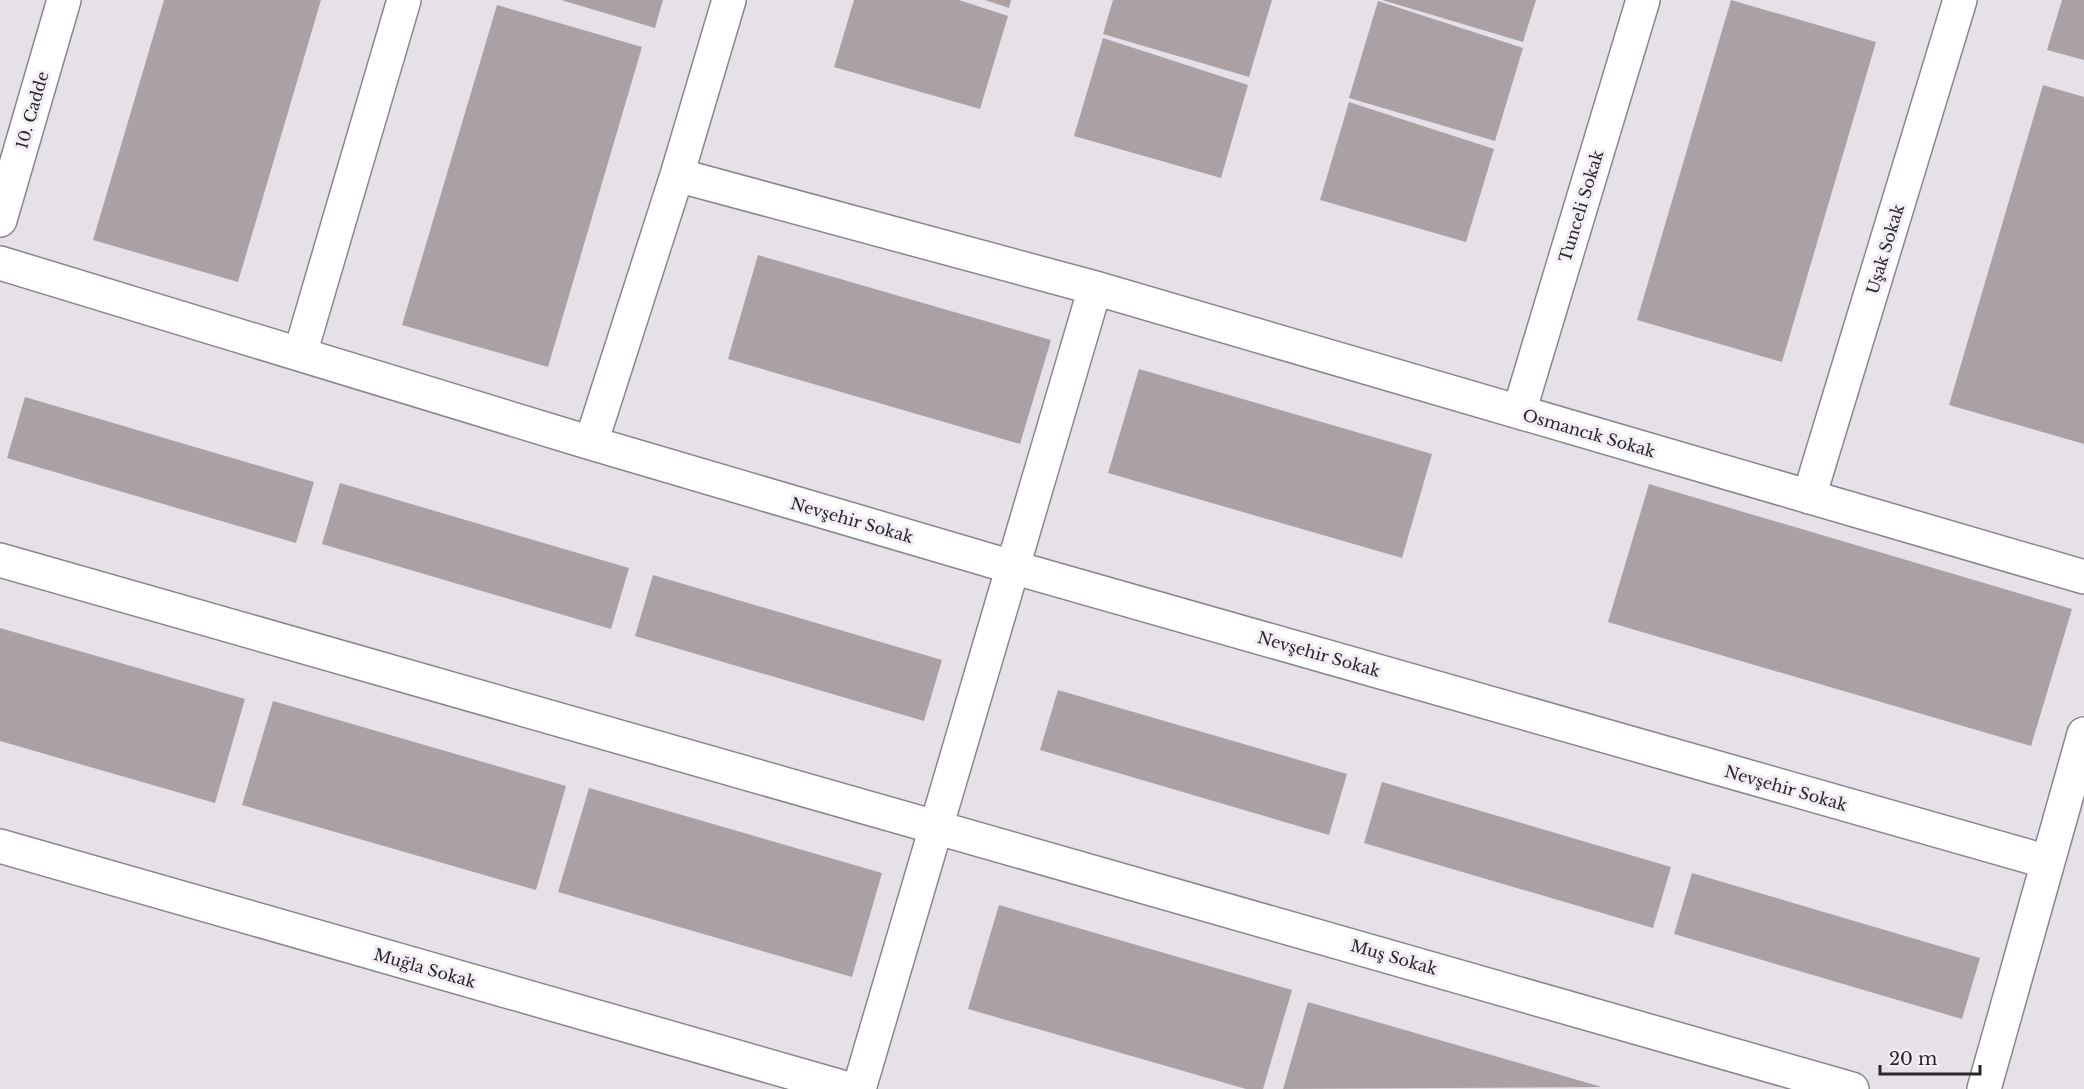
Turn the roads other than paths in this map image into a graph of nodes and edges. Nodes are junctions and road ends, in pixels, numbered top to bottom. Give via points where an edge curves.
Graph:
1 (64, 0) edge
2 (404, 0) edge
3 (729, 0) edge
4 (1643, 0) edge
5 (1960, 0) edge
6 (677, 175) junction
7 (0, 220) edge
8 (0, 263) edge
9 (1095, 288) junction
10 (300, 354) junction
11 (1519, 412) junction
12 (591, 443) junction
13 (1809, 497) junction
14 (0, 560) edge
15 (1012, 567) junction
16 (2084, 577) edge
17 (2084, 734) edge
18 (936, 825) junction
19 (0, 846) edge
20 (2048, 862) junction
21 (849, 1089) edge
22 (859, 1089) edge
23 (1852, 1089) edge
24 (1984, 1089) edge

1 - 7 street, 10. Cadde
2 - 10 street
3 - 6 street
4 - 11 street, Tunceli Sokak
5 - 13 street, Uşak Sokak
6 - 9 street, Osmancık Sokak
6 - 12 street
8 - 10 street, Nevşehir Sokak
9 - 11 street, Osmancık Sokak
9 - 15 street
10 - 12 street, Nevşehir Sokak
11 - 13 street, Osmancık Sokak
12 - 15 street, Nevşehir Sokak
13 - 16 street, Osmancık Sokak
14 - 18 street, Muş Sokak
15 - 18 street
15 - 20 street, Nevşehir Sokak
17 - 20 street
18 - 22 street
18 - 23 street, Muş Sokak
19 - 21 street, Muğla Sokak
20 - 24 street

